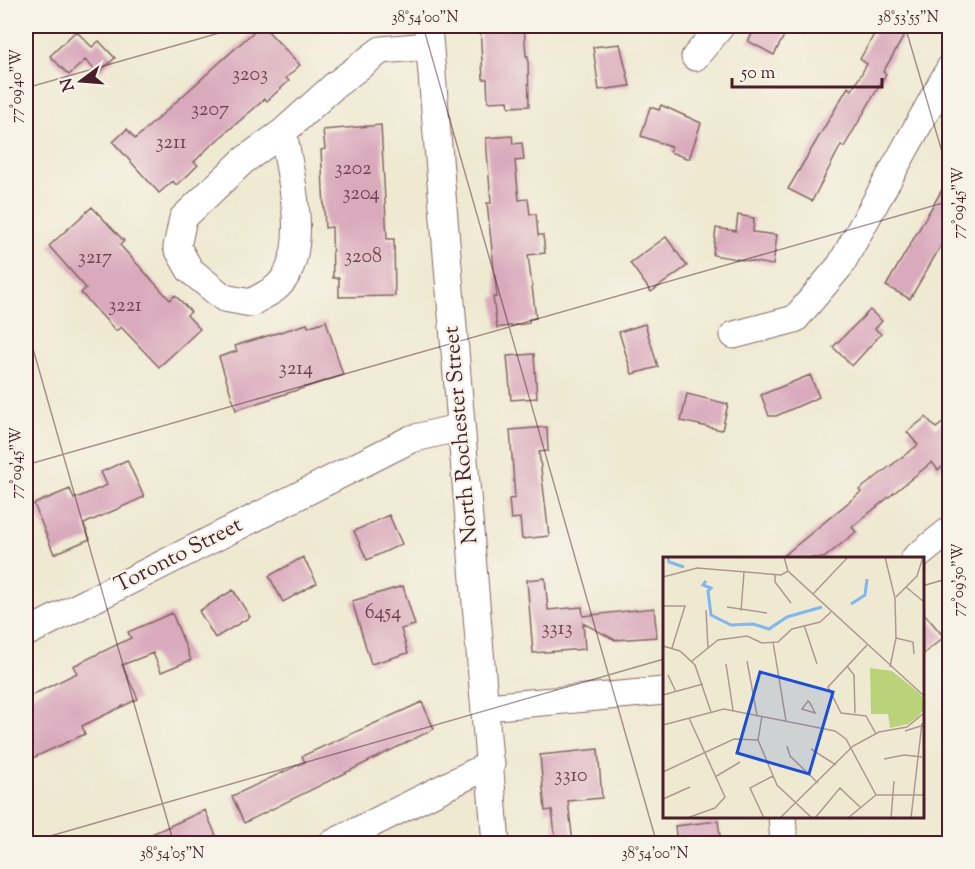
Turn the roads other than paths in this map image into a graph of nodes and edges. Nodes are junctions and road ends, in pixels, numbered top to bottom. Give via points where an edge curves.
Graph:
1 (721, 26) edge
2 (429, 36) edge
3 (695, 57) dead end
4 (950, 68) edge
5 (283, 132) junction
6 (734, 334) dead end
7 (461, 428) junction
8 (950, 530) edge
9 (916, 557) edge
10 (26, 633) edge
11 (663, 691) edge
12 (486, 707) junction
13 (491, 765) junction
14 (782, 818) edge
15 (331, 843) edge
16 (496, 843) edge
17 (784, 843) edge

1 - 3 street
2 - 5 street via 381,51
2 - 7 street, North Rochester Street
4 - 6 street via 840,266 795,319
5 - 5 street via 243,161 183,218 177,247 190,270 224,298 250,303 279,285 295,256 296,206
7 - 10 street, Toronto Street via 411,439
7 - 12 street, North Rochester Street
8 - 9 street
11 - 12 street
12 - 13 street, North Rochester Street
13 - 15 street
13 - 16 street, North Rochester Street
14 - 17 street

